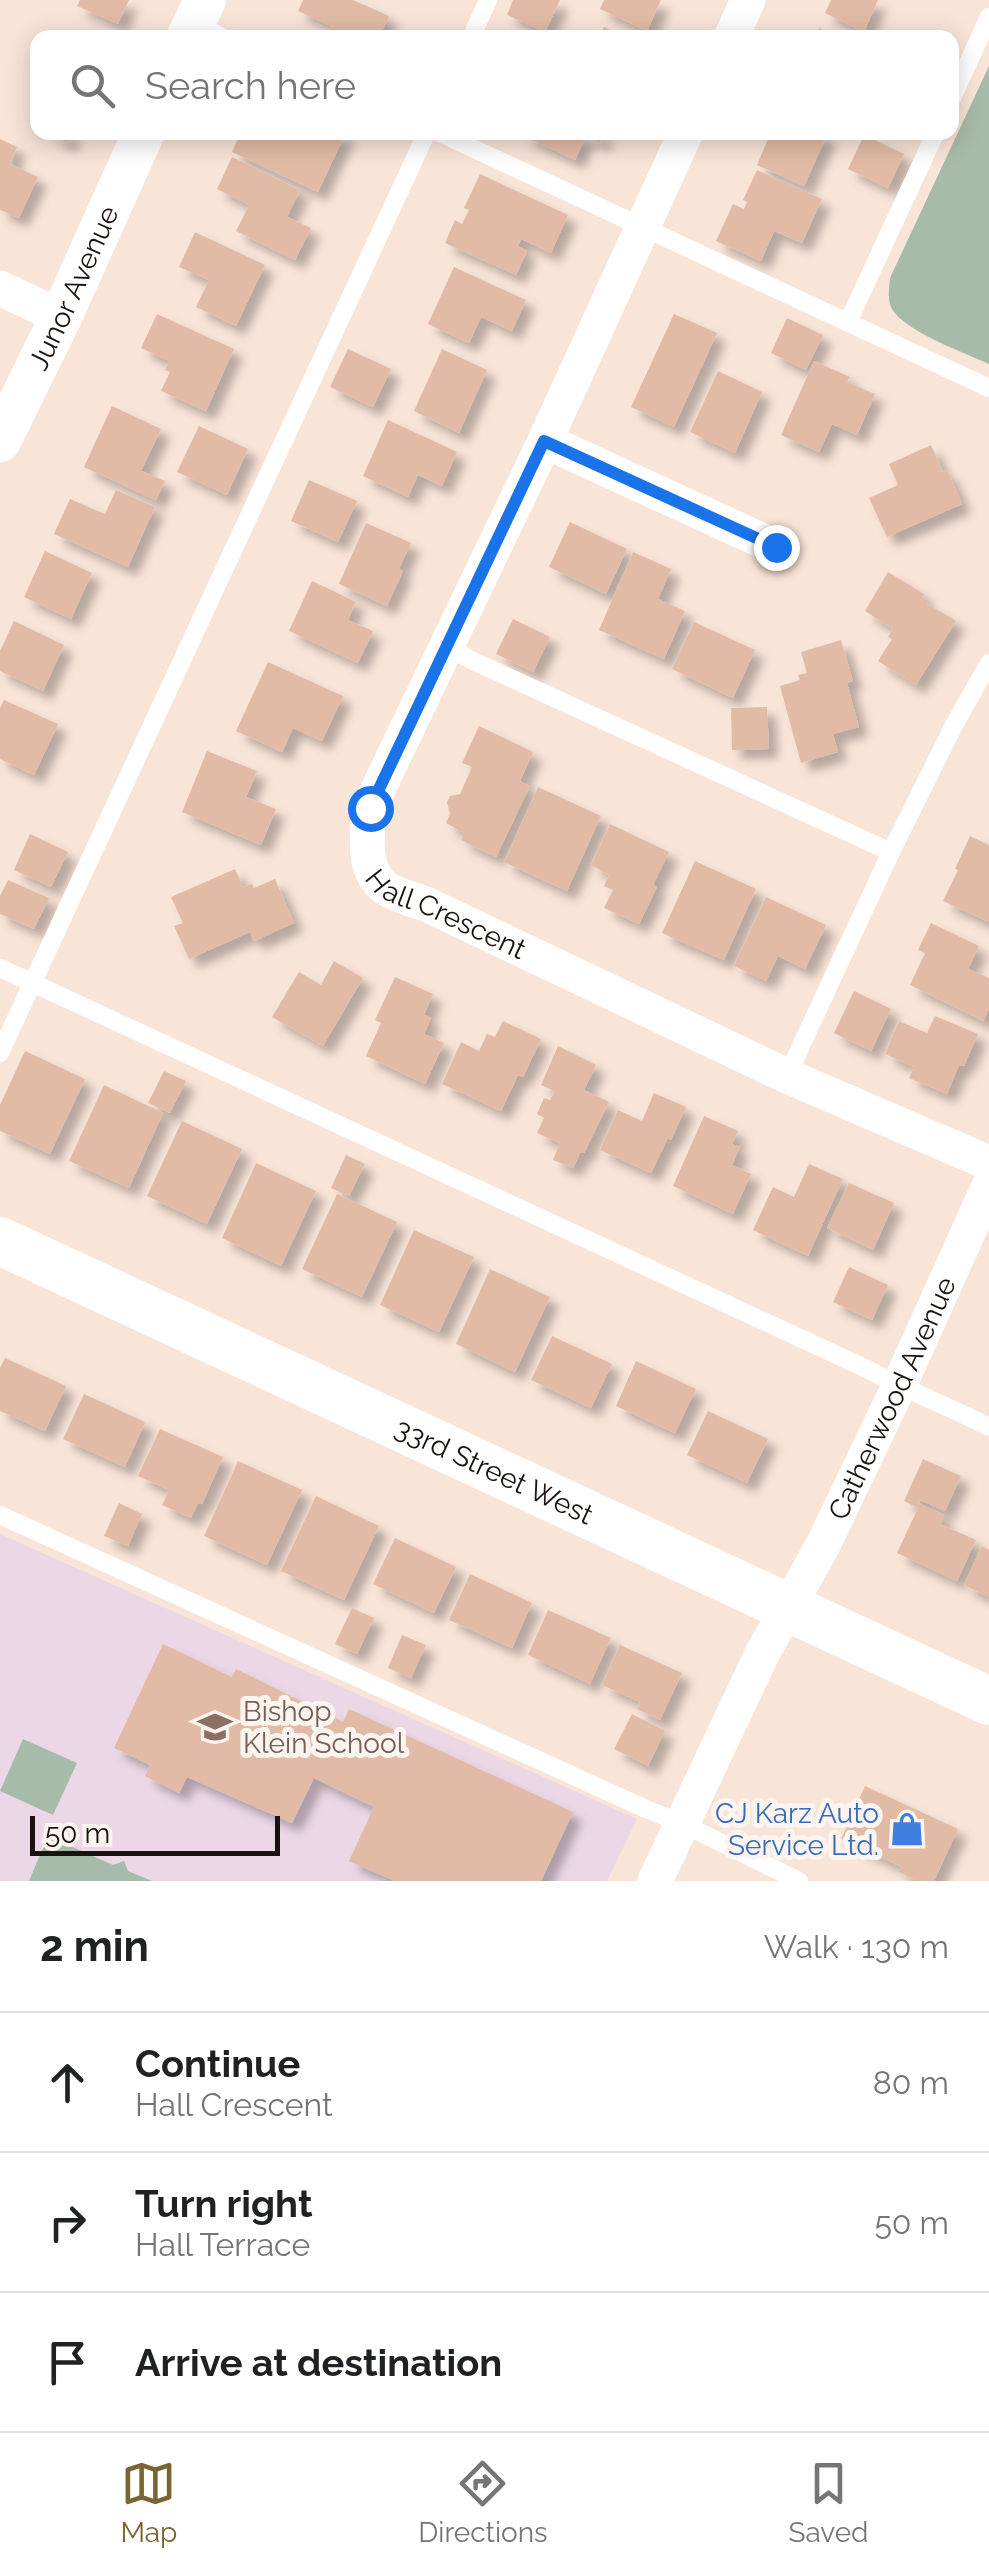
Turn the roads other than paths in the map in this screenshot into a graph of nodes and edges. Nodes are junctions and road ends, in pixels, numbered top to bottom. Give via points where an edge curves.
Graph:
1 (488, 0) edge
2 (748, 0) edge
3 (989, 17) edge
4 (474, 30) edge
5 (734, 30) edge
6 (959, 83) edge
7 (140, 140) edge
8 (423, 140) edge
9 (455, 140) edge
10 (682, 140) edge
11 (932, 140) edge
12 (641, 227) junction
13 (0, 288) edge
14 (60, 317) junction
15 (848, 322) junction
16 (989, 388) edge
17 (0, 441) edge
18 (544, 441) junction
19 (776, 547) dead end
20 (448, 646) junction
21 (989, 664) edge
22 (891, 852) junction
23 (0, 968) edge
24 (33, 983) junction
25 (0, 1053) edge
26 (787, 1076) junction
27 (989, 1163) edge
28 (989, 1186) edge
29 (0, 1241) edge
30 (899, 1386) junction
31 (989, 1427) edge
32 (0, 1515) edge
33 (789, 1608) junction
34 (989, 1701) edge
35 (681, 1823) junction
36 (655, 1881) edge
37 (799, 1881) edge

1 - 4 lane
2 - 5 street
3 - 6 lane
7 - 14 street, Junor Avenue
8 - 24 lane
9 - 12 lane
10 - 12 street, Hall Crescent
11 - 15 lane
12 - 15 lane
12 - 18 street, Hall Crescent
13 - 14 street
14 - 17 street, Junor Avenue
15 - 16 lane
18 - 19 street
18 - 20 street, Hall Crescent
20 - 22 lane
20 - 26 street, Hall Crescent via 370,808 370,868 384,887
21 - 22 lane
22 - 26 lane
23 - 24 lane
24 - 25 lane
24 - 30 lane
26 - 27 street, Hall Crescent
28 - 30 street, Catherwood Avenue
29 - 33 main road, 33rd Street West
30 - 31 lane
30 - 33 street, Catherwood Avenue
32 - 35 lane
33 - 34 main road, 33rd Street West
33 - 35 street, Catherwood Avenue
35 - 36 street, Catherwood Avenue
35 - 37 lane

